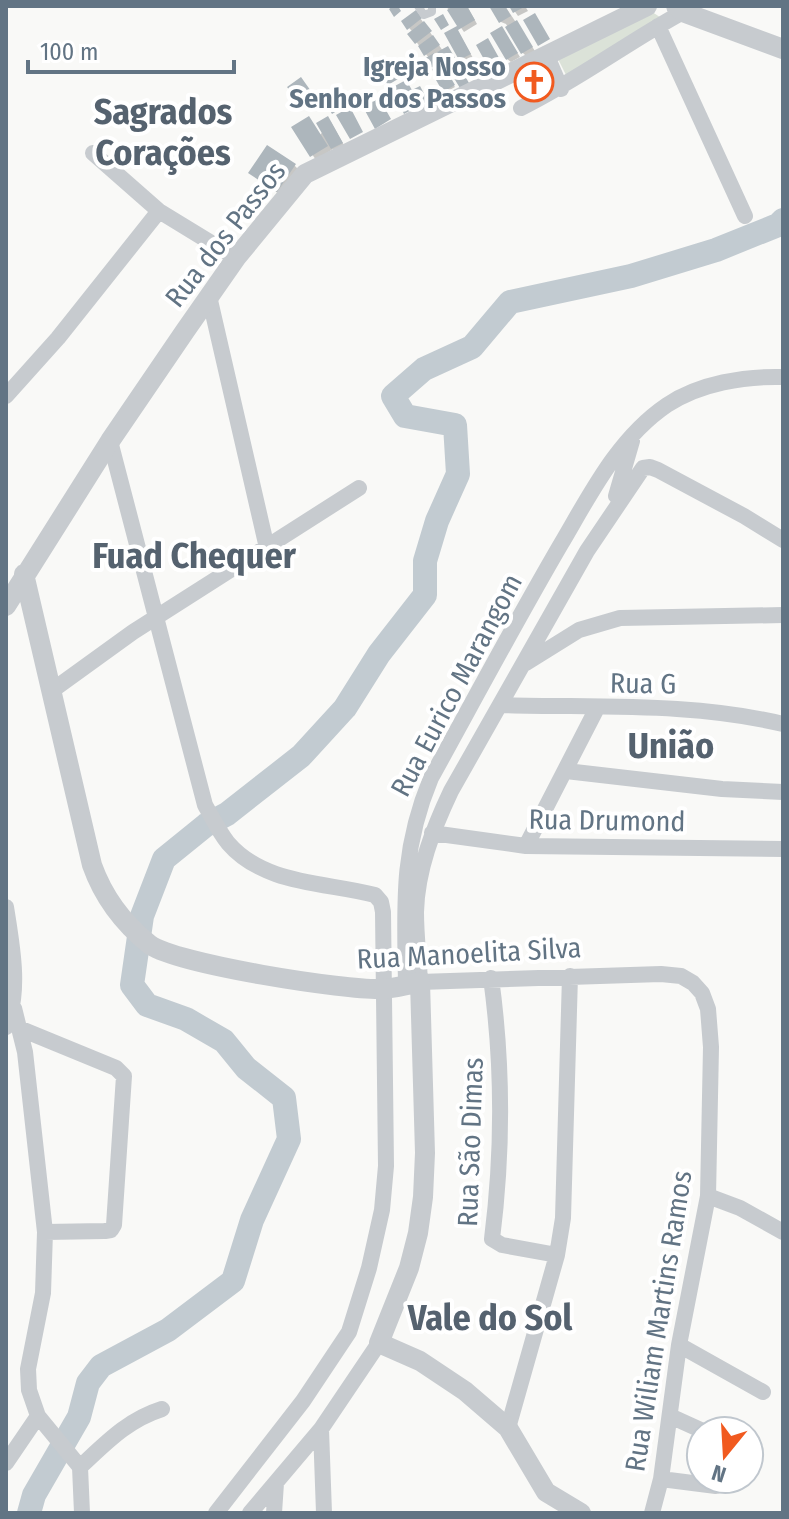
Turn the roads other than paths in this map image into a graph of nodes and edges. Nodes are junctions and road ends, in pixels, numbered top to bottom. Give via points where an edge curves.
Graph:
1 (418, 6) edge
2 (647, 6) edge
3 (432, 9) edge
4 (680, 9) edge
5 (658, 26) junction
6 (783, 49) edge
7 (546, 54) junction
8 (561, 89) junction
9 (521, 108) dead end
10 (93, 153) dead end
11 (159, 211) junction
12 (745, 216) dead end
13 (236, 258) junction
14 (209, 296) junction
15 (783, 377) edge
16 (6, 396) edge
17 (633, 436) junction
18 (110, 441) junction
19 (359, 488) dead end
20 (611, 512) junction
21 (783, 540) edge
22 (267, 548) junction
23 (24, 574) junction
24 (6, 606) edge
25 (783, 615) edge
26 (158, 618) junction
27 (524, 664) junction
28 (50, 692) junction
29 (501, 705) junction
30 (597, 708) junction
31 (783, 724) edge
32 (566, 771) junction
33 (783, 792) edge
34 (432, 833) junction
35 (526, 846) junction
36 (783, 849) edge
37 (6, 907) edge
38 (570, 976) junction
39 (491, 978) junction
40 (413, 984) junction
41 (383, 989) junction
42 (702, 993) joint
43 (14, 1028) edge
44 (708, 1196) junction
45 (45, 1232) junction
46 (783, 1232) edge
47 (557, 1255) junction
48 (379, 1343) junction
49 (679, 1345) junction
50 (763, 1392) dead end
51 (162, 1409) dead end
52 (670, 1416) junction
53 (43, 1422) junction
54 (685, 1423) edge
55 (508, 1428) junction
56 (321, 1429) junction
57 (76, 1462) junction
58 (6, 1463) edge
59 (661, 1479) junction
60 (276, 1482) junction
61 (685, 1482) edge
62 (82, 1513) edge
63 (216, 1513) edge
64 (250, 1513) edge
65 (274, 1513) edge
66 (324, 1513) edge
67 (581, 1513) edge
68 (652, 1513) edge

1 - 3 lane via 424,15
2 - 7 street, Rua dos Passos
4 - 5 street
4 - 6 street
5 - 8 street
5 - 12 street
7 - 8 street
7 - 13 street, Rua dos Passos via 305,174
8 - 9 street
10 - 11 street
11 - 13 street
11 - 16 street
13 - 14 street, Rua dos Passos
14 - 18 street, Rua dos Passos
14 - 22 street
15 - 17 street, Rua Eurico Marangom via 748,376 701,389 667,405
17 - 20 street
17 - 40 street, Rua Eurico Marangom via 610,462 528,600 419,807 407,861
18 - 23 street, Rua dos Passos
18 - 26 street
19 - 22 street
20 - 21 street, Rua Eurico Marangom via 638,473 650,467
20 - 27 street, Rua Eurico Marangom
22 - 26 street
23 - 24 street, Rua dos Passos
23 - 28 street
25 - 27 street via 620,618 579,630
26 - 28 street
26 - 41 street via 205,805 226,841 263,870 375,895 381,902
27 - 29 street, Rua Eurico Marangom
28 - 41 street, Rua Manoelita Silva via 99,887 150,945 187,959 340,987
29 - 30 street, Rua G
29 - 34 street, Rua Eurico Marangom
30 - 31 street, Rua G via 691,709
30 - 32 street
32 - 33 street
32 - 35 street
34 - 35 street, Rua Drumond
34 - 40 street, Rua Eurico Marangom via 419,887
35 - 36 street, Rua Drumond
37 - 43 street
38 - 39 street, Rua Manoelita Silva
38 - 42 street, Rua Manoelita Silva via 671,975 693,983
38 - 47 street via 566,1195
39 - 40 street, Rua Manoelita Silva
39 - 47 street, Rua São Dimas via 501,1090 492,1239
40 - 41 street, Rua Manoelita Silva
40 - 48 street via 425,1153 423,1197 409,1268
41 - 63 street via 386,1166 369,1268 349,1332
42 - 44 street, Rua Wiliam Martins Ramos via 711,1047
43 - 45 street
43 - 45 street via 116,1068 124,1076 114,1225 105,1231
44 - 46 street
44 - 49 street, Rua Wiliam Martins Ramos
45 - 53 street via 43,1293 28,1380
47 - 55 street
48 - 55 street via 442,1373
48 - 56 street
49 - 50 street
49 - 52 street, Rua Wiliam Martins Ramos
51 - 57 street via 142,1415
52 - 54 street
52 - 59 street, Rua Wiliam Martins Ramos
53 - 57 street
53 - 58 street
55 - 67 street via 546,1492
56 - 60 street
56 - 66 street
57 - 62 street
59 - 61 street
59 - 68 street, Rua Wiliam Martins Ramos
60 - 64 street
60 - 65 street

